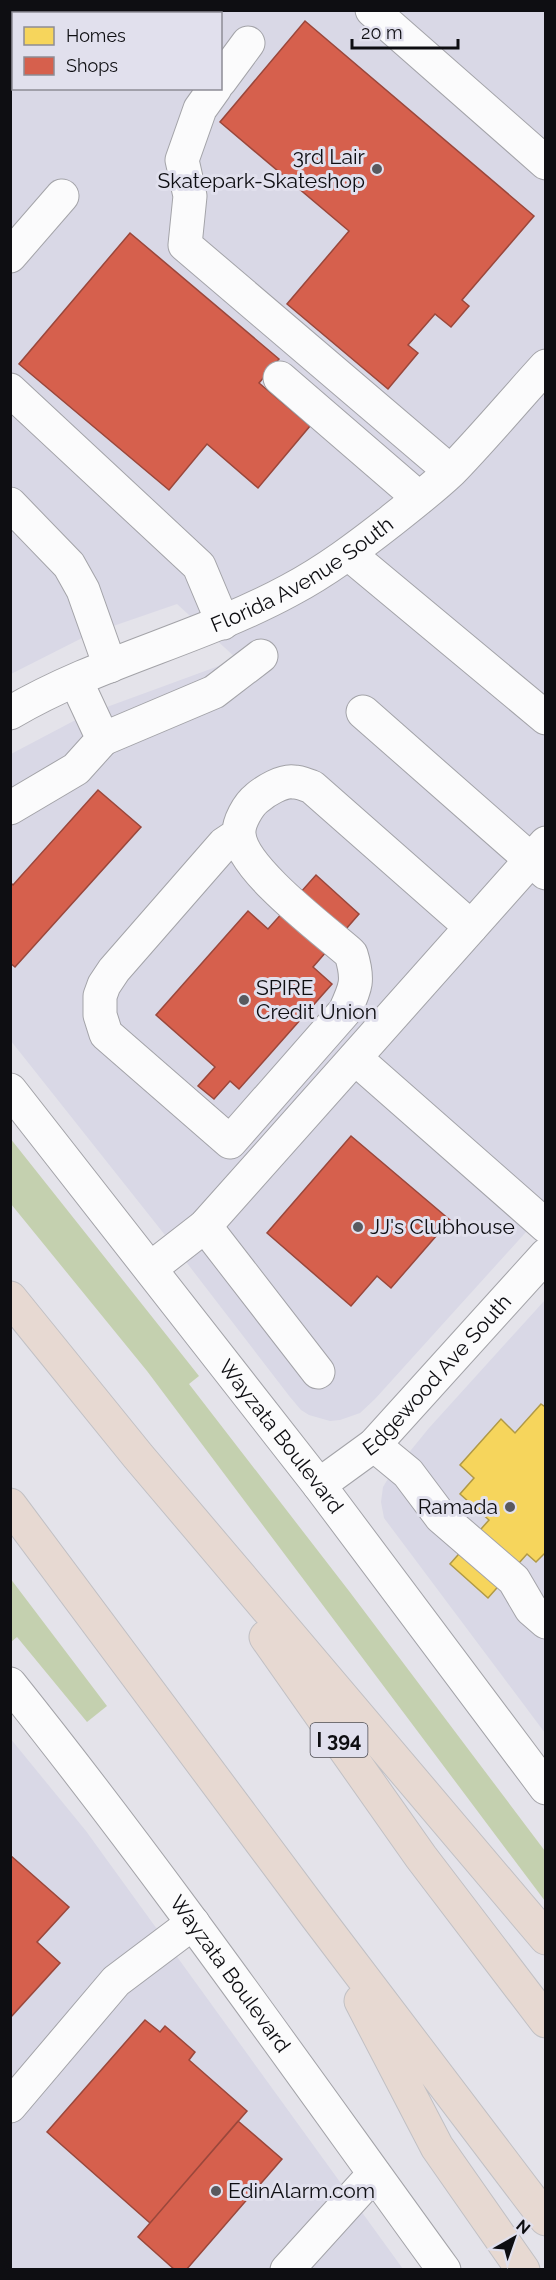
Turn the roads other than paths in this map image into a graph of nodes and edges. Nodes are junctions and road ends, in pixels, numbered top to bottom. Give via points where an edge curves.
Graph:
1 (388, 15) edge
2 (248, 43) dead end
3 (222, 78) edge
4 (214, 90) edge
5 (546, 163) edge
6 (62, 196) dead end
7 (10, 256) edge
8 (546, 366) edge
9 (280, 378) dead end
10 (10, 390) edge
11 (450, 471) junction
12 (419, 498) junction
13 (16, 511) edge
14 (349, 554) junction
15 (223, 623) junction
16 (261, 656) dead end
17 (110, 666) junction
18 (76, 681) junction
19 (363, 712) dead end
20 (10, 713) edge
21 (546, 717) edge
22 (103, 739) junction
23 (10, 808) edge
24 (238, 834) junction
25 (540, 859) edge
26 (471, 927) junction
27 (355, 1058) junction
28 (10, 1090) edge
29 (230, 1142) junction
30 (258, 1166) junction
31 (205, 1226) junction
32 (546, 1226) edge
33 (546, 1255) edge
34 (151, 1268) junction
35 (10, 1298) edge
36 (318, 1372) dead end
37 (374, 1445) junction
38 (138, 1456) junction
39 (319, 1485) junction
40 (10, 1505) edge
41 (546, 1622) edge
42 (10, 1684) edge
43 (546, 1788) edge
44 (317, 1917) junction
45 (193, 1923) junction
46 (546, 1938) edge
47 (546, 2021) edge
48 (10, 2106) edge
49 (374, 2174) junction
50 (546, 2219) edge
51 (287, 2270) edge
52 (444, 2270) edge
53 (524, 2270) edge

1 - 5 street
2 - 3 street
4 - 11 street via 200,109 182,160 190,196 185,245
6 - 7 street
8 - 11 street, Florida Avenue South
9 - 12 street
10 - 15 street via 199,566
11 - 12 street, Florida Avenue South
12 - 14 street, Florida Avenue South
13 - 17 street via 69,565 83,590
14 - 15 street, Florida Avenue South via 291,590
14 - 21 street
15 - 17 street, Florida Avenue South
16 - 22 street via 214,692
17 - 18 street, Florida Avenue South
18 - 20 street, Florida Avenue South
18 - 22 street
19 - 25 street
22 - 23 street via 76,769
24 - 26 street via 244,815 256,798 271,788 292,781 312,787
24 - 29 street via 260,874 351,954 357,973 345,1011
24 - 29 street via 224,844 114,970 100,996 106,1034
25 - 26 street
26 - 27 street
27 - 30 street
27 - 32 street
28 - 34 street, Wayzata Boulevard
29 - 30 street
30 - 31 street
31 - 34 street
31 - 36 street
33 - 37 street, Edgewood Ave South
34 - 39 street, Wayzata Boulevard
35 - 38 highway, I 394
37 - 39 street, Edgewood Ave South
37 - 41 street via 408,1473 441,1516 514,1580 531,1609
38 - 46 highway
38 - 47 highway, I 394 via 421,1857
39 - 43 street, Wayzata Boulevard
40 - 44 highway
42 - 45 street, Wayzata Boulevard via 96,1791
44 - 50 highway
44 - 53 highway via 437,2147
45 - 48 street via 116,1981
45 - 49 street, Wayzata Boulevard
49 - 51 street
49 - 52 street, Wayzata Boulevard

